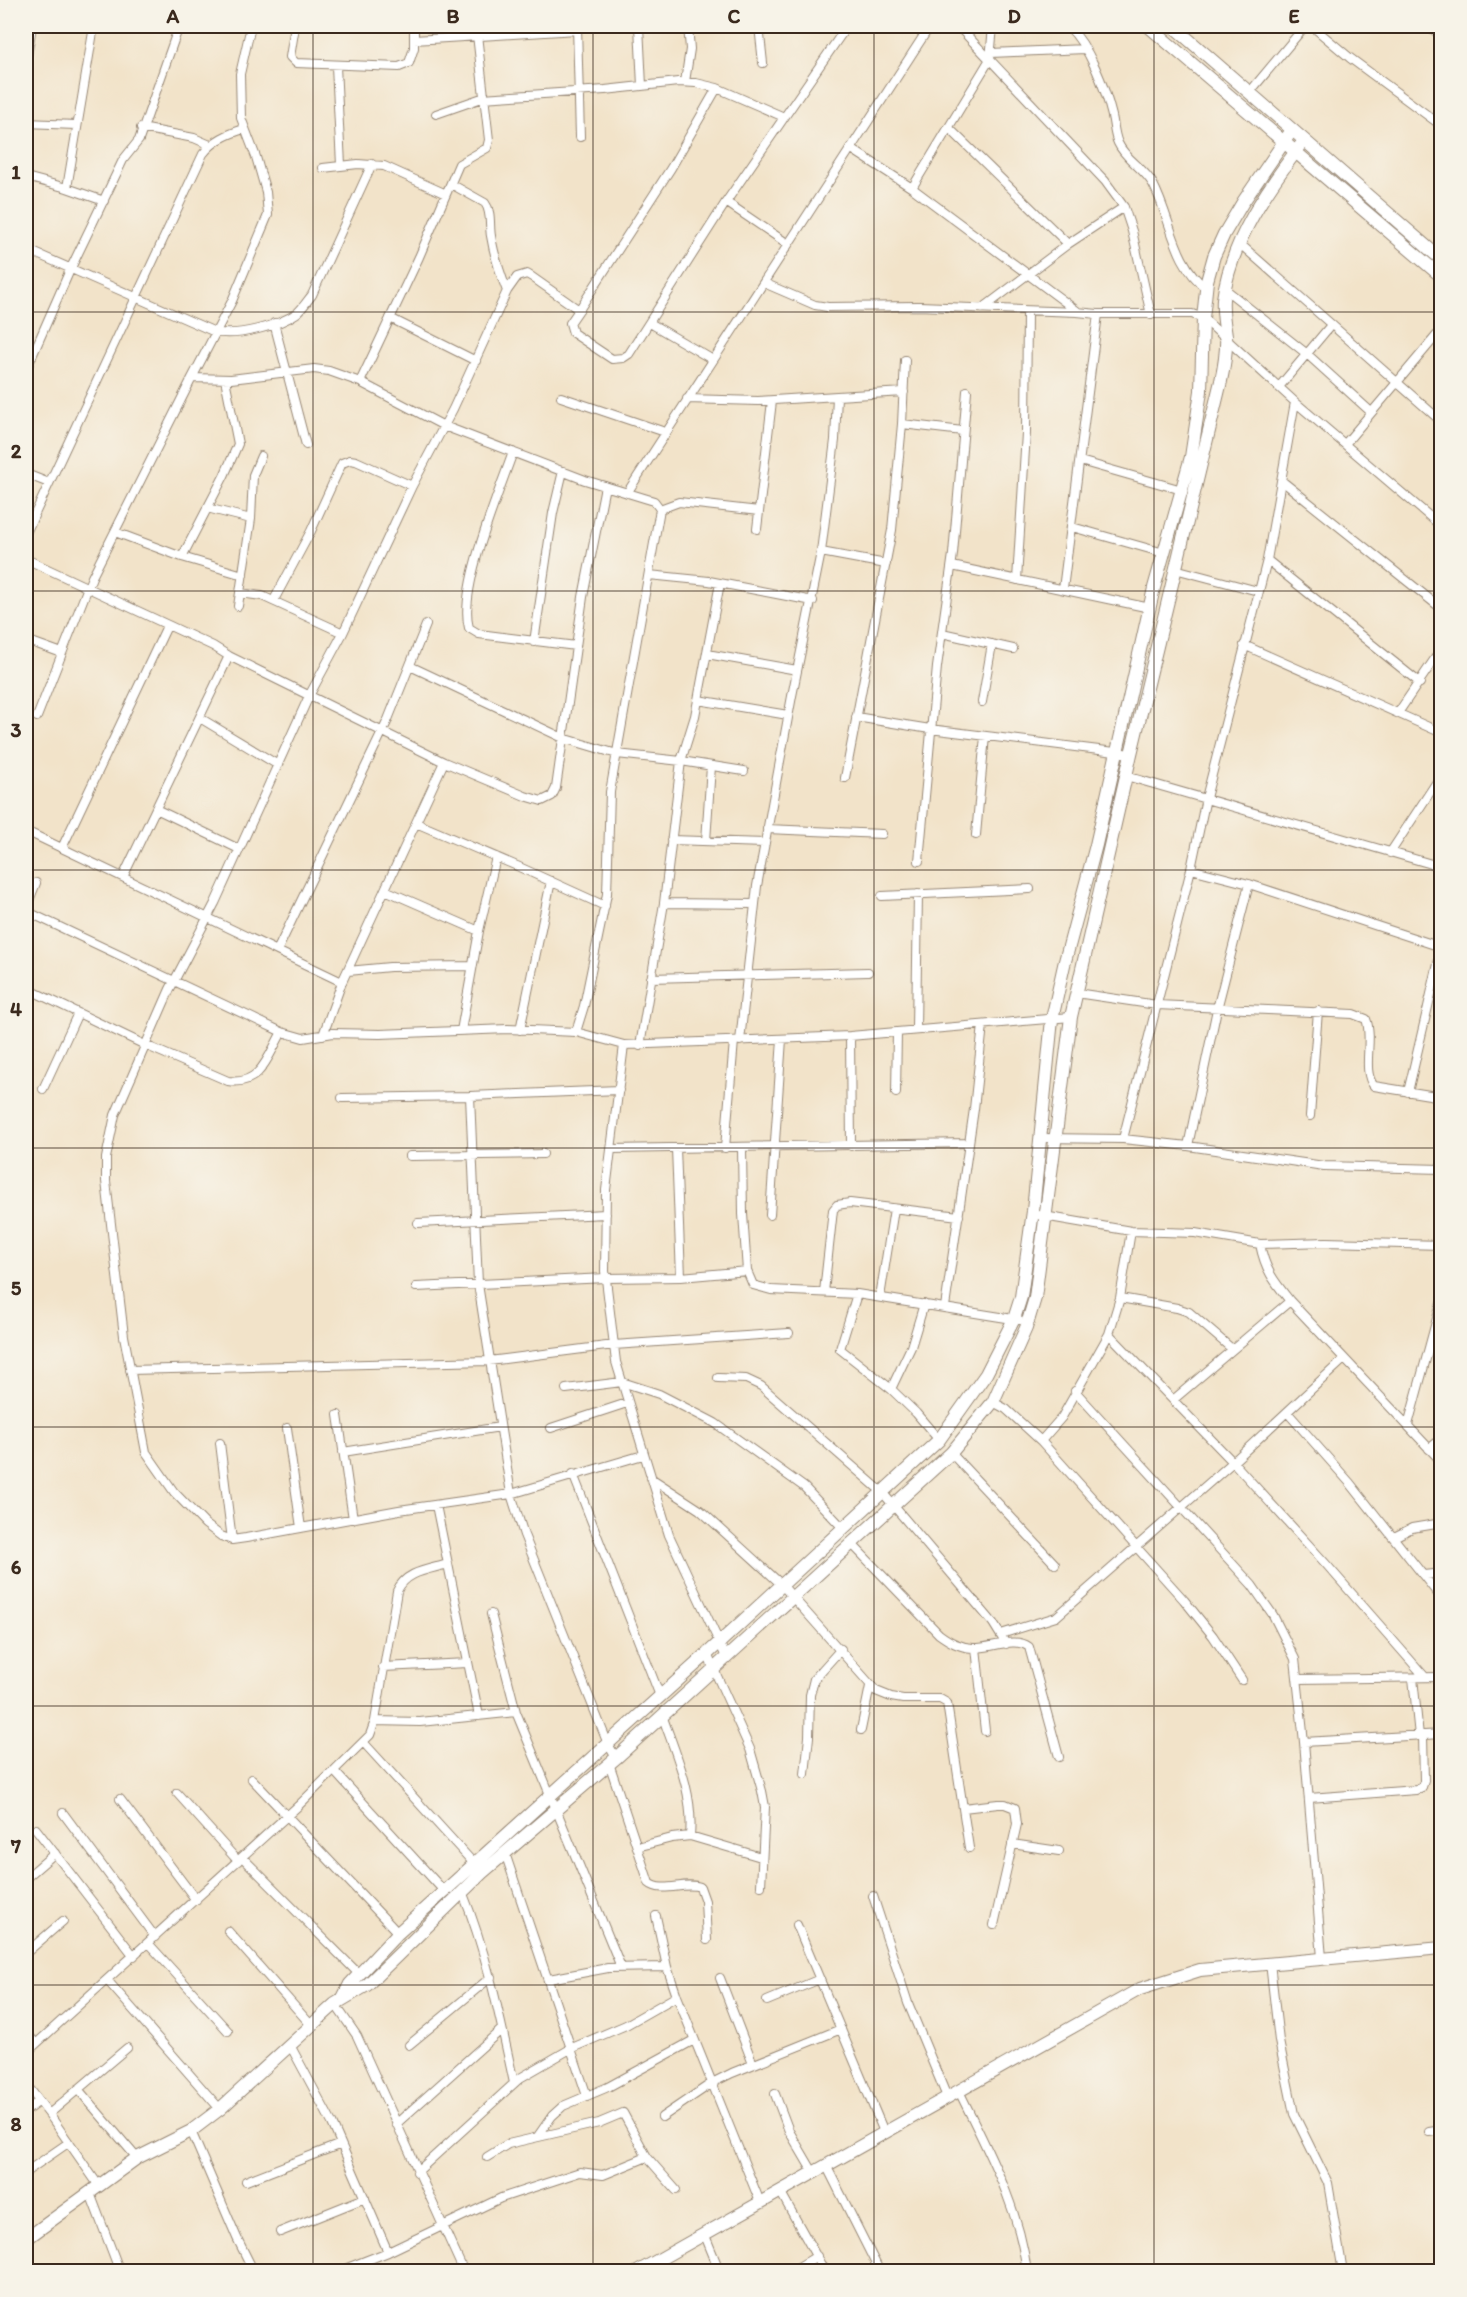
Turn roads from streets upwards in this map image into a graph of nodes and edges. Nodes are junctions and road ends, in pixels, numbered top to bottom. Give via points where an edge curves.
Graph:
1 (32, 26) edge
2 (94, 26) edge
3 (179, 26) edge
4 (251, 26) edge
5 (294, 26) edge
6 (414, 26) edge
7 (639, 26) edge
8 (688, 26) edge
9 (759, 26) edge
10 (847, 26) edge
11 (930, 26) edge
12 (958, 26) edge
13 (993, 26) edge
14 (1068, 26) edge
15 (1148, 26) edge
16 (1173, 26) edge
17 (1305, 26) edge
18 (1312, 26) edge
19 (1428, 26) edge
20 (577, 28) edge
21 (477, 30) edge
22 (1441, 36) edge
23 (414, 40) junction
24 (1085, 49) junction
25 (991, 56) junction
26 (26, 62) edge
27 (763, 63) dead end
28 (336, 66) junction
29 (686, 82) junction
30 (642, 86) junction
31 (717, 88) junction
32 (580, 92) junction
33 (1249, 93) junction
34 (483, 98) junction
35 (436, 114) dead end
36 (784, 117) junction
37 (26, 123) edge
38 (76, 124) junction
39 (1442, 126) edge
40 (141, 128) junction
41 (949, 128) junction
42 (244, 129) junction
43 (1292, 130) junction
44 (580, 137) dead end
45 (1283, 140) junction
46 (210, 145) junction
47 (1300, 146) junction
48 (850, 148) junction
49 (372, 164) junction
50 (340, 165) junction
51 (323, 168) dead end
52 (26, 177) edge
53 (451, 184) junction
54 (67, 188) junction
55 (912, 189) junction
56 (446, 194) junction
57 (104, 201) junction
58 (726, 202) junction
59 (1124, 207) junction
60 (1239, 243) junction
61 (788, 244) junction
62 (1068, 244) junction
63 (26, 249) edge
64 (1442, 260) edge
65 (70, 270) junction
66 (1028, 275) junction
67 (1442, 277) edge
68 (764, 283) junction
69 (1225, 288) junction
70 (1207, 289) junction
71 (507, 291) junction
72 (136, 298) junction
73 (982, 309) junction
74 (579, 310) junction
75 (1027, 310) junction
76 (1077, 312) junction
77 (1098, 314) junction
78 (1151, 315) junction
79 (390, 318) junction
80 (1203, 318) junction
81 (274, 323) junction
82 (650, 324) junction
83 (1331, 325) junction
84 (1442, 329) edge
85 (215, 332) junction
86 (1226, 337) junction
87 (1307, 354) junction
88 (713, 360) junction
89 (905, 360) dead end
90 (476, 361) junction
91 (26, 369) edge
92 (288, 371) junction
93 (192, 378) junction
94 (225, 379) junction
95 (360, 382) junction
96 (1395, 382) junction
97 (1279, 387) junction
98 (967, 391) dead end
99 (904, 392) junction
100 (837, 396) junction
101 (561, 397) dead end
102 (687, 399) junction
103 (772, 400) junction
104 (1295, 402) junction
105 (1371, 412) junction
106 (1442, 422) edge
107 (902, 424) junction
108 (444, 426) junction
109 (963, 431) junction
110 (665, 432) junction
111 (1345, 444) junction
112 (306, 445) dead end
113 (513, 452) junction
114 (261, 456) dead end
115 (1080, 461) junction
116 (563, 471) junction
117 (26, 474) edge
118 (1282, 481) junction
119 (49, 483) junction
120 (412, 486) junction
121 (605, 486) junction
122 (1182, 490) junction
123 (627, 493) junction
124 (207, 508) junction
125 (660, 509) junction
126 (759, 511) junction
127 (251, 519) junction
128 (1072, 527) junction
129 (1442, 527) edge
130 (757, 529) dead end
131 (115, 532) junction
132 (26, 533) edge
133 (821, 552) junction
134 (1164, 553) junction
135 (182, 556) junction
136 (26, 559) edge
137 (1267, 560) junction
138 (886, 564) junction
139 (952, 566) junction
140 (1175, 570) junction
141 (243, 575) junction
142 (650, 575) junction
143 (1017, 580) junction
144 (720, 583) junction
145 (88, 587) junction
146 (1064, 589) junction
147 (1258, 591) junction
148 (240, 593) junction
149 (273, 600) junction
150 (813, 601) junction
151 (238, 606) dead end
152 (1150, 608) junction
153 (1442, 609) edge
154 (426, 625) dead end
155 (167, 626) junction
156 (343, 633) junction
157 (942, 633) junction
158 (26, 640) edge
159 (534, 642) junction
160 (992, 644) junction
161 (1244, 645) junction
162 (576, 646) junction
163 (1442, 648) edge
164 (1014, 649) dead end
165 (62, 653) junction
166 (707, 654) junction
167 (229, 656) junction
168 (410, 666) junction
169 (797, 670) junction
170 (1420, 682) junction
171 (309, 696) junction
172 (698, 699) junction
173 (982, 702) dead end
174 (1398, 713) junction
175 (788, 715) junction
176 (37, 717) dead end
177 (856, 717) junction
178 (200, 718) junction
179 (930, 729) junction
180 (383, 730) junction
181 (1442, 733) edge
182 (985, 736) junction
183 (563, 738) junction
184 (1116, 752) junction
185 (617, 754) junction
186 (1131, 754) junction
187 (681, 761) junction
188 (444, 762) junction
189 (278, 765) junction
190 (711, 766) junction
191 (744, 771) dead end
192 (1442, 774) edge
193 (1126, 776) junction
194 (845, 778) dead end
195 (1206, 798) junction
196 (156, 809) junction
197 (416, 823) junction
198 (767, 829) junction
199 (26, 831) edge
200 (882, 834) dead end
201 (976, 835) dead end
202 (671, 840) junction
203 (705, 841) junction
204 (765, 843) junction
205 (62, 848) junction
206 (239, 849) junction
207 (1390, 853) junction
208 (496, 857) junction
209 (919, 861) dead end
210 (1442, 867) edge
211 (1191, 869) junction
212 (123, 877) junction
213 (550, 881) junction
214 (36, 883) dead end
215 (1249, 884) junction
216 (1030, 889) dead end
217 (385, 890) junction
218 (918, 894) junction
219 (882, 896) dead end
220 (664, 903) junction
221 (755, 904) junction
222 (605, 906) junction
223 (26, 909) edge
224 (207, 918) junction
225 (478, 931) junction
226 (1441, 947) edge
227 (277, 951) junction
228 (472, 966) junction
229 (348, 971) junction
230 (868, 972) dead end
231 (747, 974) junction
232 (651, 978) junction
233 (174, 981) junction
234 (342, 982) junction
235 (26, 988) edge
236 (1076, 993) junction
237 (1156, 1005) junction
238 (1217, 1009) junction
239 (1318, 1011) junction
240 (78, 1013) junction
241 (1071, 1017) junction
242 (1052, 1019) junction
243 (983, 1025) junction
244 (519, 1030) junction
245 (916, 1030) junction
246 (461, 1031) junction
247 (282, 1032) junction
248 (576, 1032) junction
249 (897, 1032) junction
250 (323, 1035) junction
251 (850, 1036) junction
252 (782, 1039) junction
253 (737, 1041) junction
254 (146, 1045) junction
255 (624, 1045) junction
256 (640, 1046) junction
257 (43, 1089) dead end
258 (619, 1090) junction
259 (1408, 1092) junction
260 (896, 1093) dead end
261 (470, 1096) junction
262 (1442, 1097) edge
263 (342, 1098) dead end
264 (1310, 1116) dead end
265 (1040, 1138) junction
266 (1055, 1138) junction
267 (1122, 1139) junction
268 (969, 1143) junction
269 (851, 1146) junction
270 (1188, 1146) junction
271 (725, 1148) junction
272 (742, 1148) junction
273 (774, 1148) junction
274 (612, 1149) junction
275 (676, 1149) junction
276 (543, 1154) dead end
277 (472, 1155) junction
278 (410, 1156) dead end
279 (1442, 1169) edge
280 (894, 1209) junction
281 (606, 1214) junction
282 (770, 1215) dead end
283 (1038, 1215) junction
284 (959, 1216) junction
285 (475, 1219) junction
286 (418, 1223) dead end
287 (1131, 1231) junction
288 (1260, 1244) junction
289 (1442, 1245) edge
290 (747, 1271) junction
291 (681, 1277) junction
292 (606, 1278) junction
293 (478, 1284) junction
294 (416, 1287) dead end
295 (824, 1292) junction
296 (856, 1294) junction
297 (880, 1297) junction
298 (1120, 1298) junction
299 (1442, 1300) edge
300 (1290, 1301) junction
301 (924, 1304) junction
302 (945, 1307) junction
303 (1014, 1319) junction
304 (1028, 1321) junction
305 (789, 1333) dead end
306 (1109, 1334) junction
307 (614, 1345) junction
308 (1232, 1349) junction
309 (1344, 1359) junction
310 (489, 1361) junction
311 (130, 1370) junction
312 (718, 1378) dead end
313 (622, 1382) junction
314 (566, 1389) dead end
315 (891, 1389) junction
316 (1075, 1391) junction
317 (1173, 1400) junction
318 (993, 1402) junction
319 (627, 1403) junction
320 (1287, 1412) junction
321 (338, 1415) dead end
322 (1408, 1425) junction
323 (500, 1427) junction
324 (287, 1428) dead end
325 (551, 1428) dead end
326 (1442, 1438) edge
327 (939, 1440) junction
328 (1041, 1441) junction
329 (219, 1443) dead end
330 (1429, 1449) junction
331 (343, 1452) junction
332 (951, 1453) junction
333 (643, 1455) junction
334 (1233, 1462) junction
335 (1442, 1462) edge
336 (573, 1474) junction
337 (651, 1478) junction
338 (882, 1492) junction
339 (511, 1494) junction
340 (894, 1504) junction
341 (436, 1505) junction
342 (1182, 1507) junction
343 (353, 1519) junction
344 (1442, 1523) edge
345 (301, 1528) junction
346 (843, 1528) junction
347 (1394, 1537) junction
348 (232, 1540) junction
349 (851, 1543) junction
350 (1136, 1547) junction
351 (448, 1564) junction
352 (1055, 1564) dead end
353 (1442, 1573) edge
354 (1424, 1575) junction
355 (782, 1586) junction
356 (792, 1597) junction
357 (1442, 1599) edge
358 (491, 1614) dead end
359 (1001, 1634) junction
360 (719, 1643) junction
361 (1006, 1644) junction
362 (976, 1648) junction
363 (841, 1649) junction
364 (707, 1654) junction
365 (726, 1657) junction
366 (468, 1663) junction
367 (383, 1667) junction
368 (715, 1667) junction
369 (1425, 1677) junction
370 (1442, 1677) edge
371 (1413, 1678) junction
372 (1298, 1679) junction
373 (1242, 1680) dead end
374 (870, 1686) junction
375 (660, 1696) junction
376 (516, 1712) junction
377 (479, 1716) junction
378 (662, 1716) junction
379 (375, 1721) junction
380 (861, 1730) dead end
381 (985, 1731) dead end
382 (1442, 1734) edge
383 (1421, 1735) junction
384 (1304, 1742) junction
385 (364, 1743) junction
386 (608, 1744) junction
387 (1059, 1757) dead end
388 (613, 1760) junction
389 (334, 1771) junction
390 (805, 1774) dead end
391 (252, 1779) dead end
392 (177, 1793) dead end
393 (550, 1795) junction
394 (1309, 1798) junction
395 (120, 1799) dead end
396 (558, 1809) junction
397 (963, 1809) junction
398 (63, 1813) dead end
399 (287, 1816) junction
400 (36, 1829) dead end
401 (690, 1836) junction
402 (1012, 1844) junction
403 (637, 1847) junction
404 (969, 1848) dead end
405 (1059, 1851) dead end
406 (55, 1853) junction
407 (505, 1853) junction
408 (761, 1857) junction
409 (240, 1859) junction
410 (473, 1862) junction
411 (482, 1873) junction
412 (26, 1878) edge
413 (761, 1886) dead end
414 (444, 1891) junction
415 (462, 1892) junction
416 (873, 1896) dead end
417 (196, 1900) junction
418 (656, 1916) dead end
419 (63, 1920) dead end
420 (797, 1925) dead end
421 (994, 1925) dead end
422 (228, 1931) dead end
423 (398, 1933) junction
424 (152, 1940) junction
425 (707, 1940) dead end
426 (1442, 1948) edge
427 (26, 1953) edge
428 (134, 1956) junction
429 (1322, 1958) junction
430 (1270, 1963) junction
431 (621, 1967) junction
432 (666, 1967) junction
433 (359, 1974) junction
434 (490, 1977) junction
435 (720, 1978) dead end
436 (549, 1979) junction
437 (820, 1979) junction
438 (107, 1980) junction
439 (677, 1996) junction
440 (339, 2001) junction
441 (767, 2001) dead end
442 (310, 2025) junction
443 (841, 2029) junction
444 (501, 2030) junction
445 (228, 2031) dead end
446 (26, 2032) edge
447 (694, 2040) junction
448 (36, 2044) junction
449 (290, 2044) junction
450 (409, 2045) dead end
451 (127, 2048) dead end
452 (572, 2048) junction
453 (26, 2053) edge
454 (753, 2064) junction
455 (514, 2083) junction
456 (712, 2083) junction
457 (26, 2084) edge
458 (78, 2089) junction
459 (959, 2091) junction
460 (775, 2094) dead end
461 (587, 2096) junction
462 (947, 2097) junction
463 (38, 2102) junction
464 (220, 2109) junction
465 (26, 2111) edge
466 (49, 2114) junction
467 (662, 2117) dead end
468 (396, 2124) junction
469 (1442, 2130) edge
470 (191, 2131) junction
471 (884, 2132) junction
472 (1429, 2132) dead end
473 (538, 2136) junction
474 (68, 2143) junction
475 (341, 2144) junction
476 (137, 2157) junction
477 (486, 2157) dead end
478 (647, 2157) junction
479 (826, 2165) junction
480 (26, 2172) edge
481 (417, 2172) junction
482 (813, 2172) junction
483 (246, 2181) dead end
484 (94, 2189) junction
485 (676, 2190) dead end
486 (780, 2191) junction
487 (365, 2198) junction
488 (760, 2202) junction
489 (441, 2225) junction
490 (280, 2232) dead end
491 (704, 2233) junction
492 (26, 2240) edge
493 (388, 2252) junction
494 (817, 2256) junction
495 (641, 2270) edge
496 (120, 2271) edge
497 (254, 2271) edge
498 (337, 2271) edge
499 (464, 2271) edge
500 (720, 2271) edge
501 (790, 2271) edge
502 (825, 2271) edge
503 (880, 2271) edge
504 (1027, 2271) edge
505 (1343, 2271) edge

1 - 26 street
2 - 38 street
3 - 40 street
4 - 42 street via 240,74
5 - 28 street via 292,61
6 - 23 street
7 - 30 street
8 - 29 street
9 - 27 street
10 - 36 street
11 - 48 street
12 - 25 street
13 - 25 street
14 - 24 street
15 - 45 street
16 - 33 street
17 - 33 street
18 - 39 street
19 - 22 street
20 - 21 street
20 - 32 street
21 - 23 street
21 - 34 street
23 - 28 street via 412,58 404,66
24 - 25 street
24 - 70 street via 1104,88 1118,143 1144,170 1188,271
25 - 41 street
25 - 59 street
28 - 50 street
29 - 30 street
29 - 31 street
30 - 32 street
31 - 36 street
31 - 74 street via 671,168
32 - 34 street
32 - 44 street
33 - 43 street
34 - 35 street
34 - 53 street via 487,148 459,164
36 - 58 street
37 - 38 street
38 - 54 street
40 - 46 street
40 - 57 street via 139,140 123,160
41 - 55 street
41 - 62 street
42 - 46 street
42 - 85 street via 256,156 268,215
43 - 45 street
43 - 47 street
45 - 47 street
45 - 70 street via 1224,234 1214,256
46 - 72 street
47 - 60 street via 1278,172
47 - 64 street
47 - 67 street
48 - 55 street
48 - 61 street
49 - 50 street
49 - 56 street
49 - 81 street via 312,295 300,311
50 - 51 street
52 - 54 street
53 - 56 street
53 - 71 street via 488,207 490,233
54 - 57 street
55 - 66 street
56 - 79 street
57 - 65 street
58 - 61 street
58 - 82 street
59 - 62 street
59 - 78 street
60 - 69 street
60 - 83 street
61 - 68 street
62 - 66 street
63 - 65 street
65 - 72 street
65 - 91 street
66 - 73 street
66 - 76 street
68 - 73 street via 828,307
68 - 88 street
69 - 86 street
69 - 87 street
70 - 80 street
71 - 74 street via 517,278 527,274
71 - 90 street
72 - 85 street
72 - 119 street
73 - 75 street
74 - 82 street via 570,323 571,330 612,359 629,354
75 - 76 street
75 - 143 street via 1026,433
76 - 77 street
77 - 78 street
77 - 115 street
78 - 80 street via 1192,314
79 - 90 street
79 - 95 street
80 - 86 street
80 - 122 street via 1201,391
81 - 85 street via 225,335
81 - 92 street
82 - 88 street
83 - 87 street
83 - 96 street
84 - 96 street
85 - 93 street
86 - 97 street
86 - 140 street via 1221,381
87 - 97 street
87 - 105 street
88 - 102 street
89 - 99 street
90 - 108 street
92 - 94 street
92 - 95 street via 321,370
92 - 112 street
93 - 94 street
93 - 131 street
94 - 124 street via 238,444
95 - 108 street
96 - 105 street
96 - 106 street
97 - 104 street
98 - 109 street
99 - 100 street
99 - 107 street
100 - 103 street
100 - 133 street
101 - 110 street
102 - 103 street
102 - 110 street
103 - 126 street
104 - 111 street
104 - 118 street
105 - 111 street
107 - 109 street
107 - 138 street
108 - 113 street
108 - 120 street
109 - 139 street
110 - 123 street
111 - 129 street
113 - 116 street
113 - 159 street via 479,549 466,606 467,621 469,628 479,634
114 - 127 street via 253,475
115 - 122 street
115 - 128 street
116 - 121 street
116 - 159 street
117 - 119 street
118 - 137 street
118 - 153 street
119 - 132 street
120 - 149 street via 356,461 342,464
120 - 156 street
121 - 123 street
121 - 162 street
122 - 134 street
123 - 125 street via 654,501
124 - 127 street
124 - 135 street
125 - 126 street via 679,502
125 - 142 street
126 - 130 street
127 - 141 street
128 - 134 street
128 - 146 street
131 - 135 street
131 - 145 street
133 - 138 street
133 - 150 street
134 - 152 street
135 - 141 street
136 - 145 street
137 - 147 street
137 - 170 street
138 - 177 street
139 - 143 street
139 - 157 street
140 - 147 street
140 - 186 street
141 - 148 street
142 - 144 street
142 - 185 street
143 - 146 street
144 - 150 street
144 - 166 street
145 - 155 street
145 - 165 street
146 - 152 street
147 - 161 street
148 - 149 street
148 - 151 street
149 - 156 street
150 - 169 street
152 - 184 street
154 - 168 street
155 - 167 street
155 - 205 street
156 - 171 street
157 - 160 street
157 - 179 street
158 - 165 street
159 - 162 street
160 - 164 street
160 - 173 street
161 - 174 street
161 - 195 street
162 - 183 street
163 - 170 street
165 - 176 street
166 - 169 street
166 - 172 street
167 - 171 street
167 - 178 street
168 - 180 street
168 - 183 street
169 - 175 street
170 - 174 street
171 - 180 street
171 - 189 street
172 - 175 street
172 - 187 street
174 - 181 street
175 - 198 street
177 - 179 street
177 - 194 street
178 - 189 street
178 - 196 street
179 - 182 street
179 - 209 street
180 - 188 street
180 - 227 street
182 - 184 street
182 - 201 street
183 - 185 street
183 - 188 street via 556,788 552,796 542,801
184 - 186 street
184 - 242 street
185 - 187 street
185 - 222 street via 610,792
186 - 193 street
187 - 190 street
187 - 202 street
188 - 197 street
189 - 206 street
190 - 191 street
190 - 203 street
192 - 207 street
193 - 195 street
193 - 236 street
195 - 207 street
195 - 211 street
196 - 206 street
196 - 212 street
197 - 208 street
197 - 217 street
198 - 200 street
198 - 204 street
199 - 205 street
202 - 203 street
202 - 220 street
203 - 204 street
204 - 221 street
205 - 212 street
206 - 224 street
207 - 210 street
208 - 213 street
208 - 225 street
211 - 215 street
211 - 237 street
212 - 224 street
213 - 222 street
213 - 244 street
214 - 223 street
215 - 226 street
215 - 238 street
216 - 218 street
217 - 225 street
217 - 229 street
218 - 219 street
218 - 245 street
220 - 221 street
220 - 232 street
221 - 231 street
222 - 248 street
223 - 233 street
224 - 227 street
224 - 233 street
225 - 228 street
226 - 259 street
227 - 234 street
228 - 229 street
228 - 246 street
229 - 234 street
230 - 231 street
231 - 232 street
231 - 253 street
232 - 256 street
233 - 247 street
233 - 254 street
234 - 250 street
235 - 240 street
236 - 237 street
236 - 241 street
237 - 238 street
237 - 267 street
238 - 239 street
238 - 270 street
239 - 259 street via 1366,1019 1370,1028 1371,1082 1381,1089
239 - 264 street
240 - 254 street
240 - 257 street
241 - 242 street
241 - 266 street
242 - 243 street
242 - 265 street
243 - 245 street
243 - 268 street
244 - 246 street
244 - 248 street
245 - 249 street
246 - 250 street
247 - 250 street via 303,1038
247 - 254 street via 257,1075 241,1083
248 - 255 street
249 - 251 street
249 - 260 street
251 - 252 street
251 - 269 street
252 - 253 street
252 - 273 street
253 - 256 street
253 - 271 street
254 - 311 street via 115,1115 106,1158
255 - 256 street
255 - 258 street
258 - 261 street
258 - 274 street
259 - 262 street
261 - 263 street
261 - 277 street
265 - 266 street
265 - 283 street
266 - 267 street
266 - 283 street
267 - 270 street
268 - 269 street
268 - 284 street
269 - 273 street
270 - 279 street via 1324,1166
271 - 272 street
271 - 275 street
272 - 273 street
272 - 290 street
273 - 282 street
274 - 275 street
274 - 281 street
275 - 291 street
276 - 277 street
277 - 278 street
277 - 285 street
280 - 284 street
280 - 295 street via 837,1205 833,1210
280 - 297 street
281 - 285 street
281 - 292 street
283 - 287 street
283 - 303 street
283 - 304 street via 1035,1298
284 - 302 street
285 - 286 street
285 - 293 street
287 - 288 street via 1195,1233
287 - 298 street
288 - 289 street
288 - 300 street via 1270,1277
290 - 291 street
290 - 295 street via 757,1287
291 - 292 street
292 - 293 street
292 - 307 street
293 - 294 street
293 - 310 street
295 - 296 street
296 - 297 street
296 - 315 street via 840,1349
297 - 301 street
298 - 306 street
298 - 308 street via 1189,1312
299 - 322 street
300 - 308 street
300 - 309 street
301 - 302 street
301 - 315 street via 911,1347
302 - 303 street
303 - 304 street
303 - 327 street via 986,1374
304 - 318 street
305 - 307 street
306 - 316 street
306 - 317 street
307 - 310 street
307 - 313 street
308 - 317 street
309 - 320 street
309 - 322 street
310 - 311 street
310 - 323 street
311 - 348 street via 146,1452 174,1491 205,1524
312 - 338 street via 746,1378 761,1386
313 - 314 street
313 - 319 street
313 - 346 street via 659,1394 715,1423 804,1487
315 - 327 street
316 - 328 street via 1062,1417
316 - 342 street
317 - 334 street
318 - 328 street
318 - 332 street
319 - 325 street
319 - 333 street
320 - 334 street
320 - 347 street
321 - 331 street
322 - 330 street
323 - 331 street
323 - 339 street
324 - 345 street
326 - 330 street
327 - 338 street
328 - 350 street
329 - 348 street
330 - 335 street
331 - 343 street
332 - 340 street
332 - 352 street
333 - 336 street
333 - 337 street
334 - 342 street
334 - 369 street
336 - 339 street
336 - 375 street
337 - 355 street via 700,1510
337 - 360 street via 669,1535
338 - 340 street
338 - 346 street
339 - 341 street
339 - 386 street
340 - 349 street
340 - 359 street
341 - 343 street
341 - 351 street
342 - 350 street
342 - 372 street via 1252,1585 1273,1615 1295,1659
343 - 345 street
344 - 347 street via 1412,1528
345 - 348 street
346 - 355 street
347 - 354 street
349 - 356 street
349 - 362 street via 939,1634 953,1644
350 - 359 street via 1056,1617
350 - 373 street via 1213,1636
351 - 366 street
351 - 367 street via 401,1581
353 - 354 street
354 - 357 street
355 - 356 street
355 - 360 street
356 - 363 street
356 - 365 street
358 - 376 street
359 - 361 street
360 - 364 street
360 - 365 street
361 - 362 street
361 - 387 street via 1029,1647
362 - 381 street
363 - 374 street
363 - 390 street via 814,1679
364 - 368 street
364 - 375 street
365 - 368 street
366 - 367 street
366 - 377 street
367 - 379 street
368 - 378 street
368 - 408 street via 750,1749 762,1791 765,1808
369 - 370 street
369 - 371 street
371 - 372 street
371 - 383 street
372 - 384 street
374 - 380 street
374 - 397 street via 891,1697 940,1699 947,1703
375 - 386 street
376 - 377 street
376 - 393 street
377 - 379 street via 420,1722
378 - 388 street
378 - 401 street via 688,1789
379 - 385 street
382 - 383 street
383 - 384 street
383 - 394 street via 1422,1787
384 - 394 street
385 - 389 street
385 - 410 street
386 - 388 street
386 - 393 street
388 - 396 street
388 - 403 street
389 - 399 street
389 - 414 street
391 - 399 street
392 - 409 street
393 - 396 street
393 - 410 street
394 - 429 street
395 - 417 street
396 - 407 street
396 - 431 street
397 - 402 street via 998,1804 1015,1808 1017,1824
397 - 404 street
398 - 424 street
399 - 409 street
399 - 423 street
400 - 406 street
401 - 403 street
401 - 408 street
402 - 405 street
402 - 421 street
403 - 425 street via 646,1878 653,1886 700,1887 705,1901
406 - 412 street
406 - 428 street
407 - 411 street
407 - 436 street
408 - 413 street
409 - 417 street
409 - 433 street
410 - 411 street
410 - 414 street
411 - 415 street
414 - 423 street
415 - 434 street
415 - 440 street via 367,1985
416 - 462 street via 908,2003
417 - 424 street
418 - 432 street
419 - 427 street
420 - 437 street
422 - 442 street
423 - 433 street
424 - 428 street
424 - 445 street
426 - 429 street
428 - 438 street
429 - 430 street
430 - 459 street via 1200,1970 1140,1989
430 - 505 street via 1279,2041 1294,2114 1328,2183
431 - 432 street
431 - 436 street
432 - 439 street
433 - 440 street
434 - 444 street
434 - 450 street
435 - 454 street
436 - 452 street
437 - 441 street
437 - 443 street
438 - 448 street
438 - 464 street
439 - 447 street
439 - 452 street via 626,2025
440 - 442 street
440 - 468 street
442 - 449 street
443 - 454 street
443 - 471 street
444 - 455 street
444 - 468 street
446 - 448 street
447 - 456 street
447 - 461 street
448 - 453 street
449 - 464 street
449 - 475 street
451 - 458 street
452 - 455 street
452 - 461 street
454 - 456 street
455 - 481 street
456 - 467 street
456 - 488 street
457 - 463 street
458 - 466 street
458 - 476 street
459 - 462 street
459 - 504 street via 1009,2196 1024,2243
460 - 482 street via 789,2131
461 - 473 street via 563,2106
462 - 471 street
463 - 465 street
463 - 466 street
464 - 470 street
466 - 474 street
468 - 481 street
469 - 472 street
470 - 476 street
470 - 497 street
471 - 479 street
473 - 477 street via 508,2144
473 - 478 street via 622,2113
474 - 480 street
474 - 484 street
475 - 483 street
475 - 487 street
476 - 484 street
478 - 485 street
478 - 489 street via 603,2175 584,2172 562,2177
479 - 482 street
479 - 503 street
481 - 489 street
482 - 486 street
484 - 492 street
484 - 496 street
486 - 488 street
486 - 494 street
487 - 490 street
487 - 493 street
488 - 491 street
489 - 493 street
489 - 499 street
491 - 495 street
491 - 500 street
493 - 498 street
494 - 501 street
494 - 502 street

